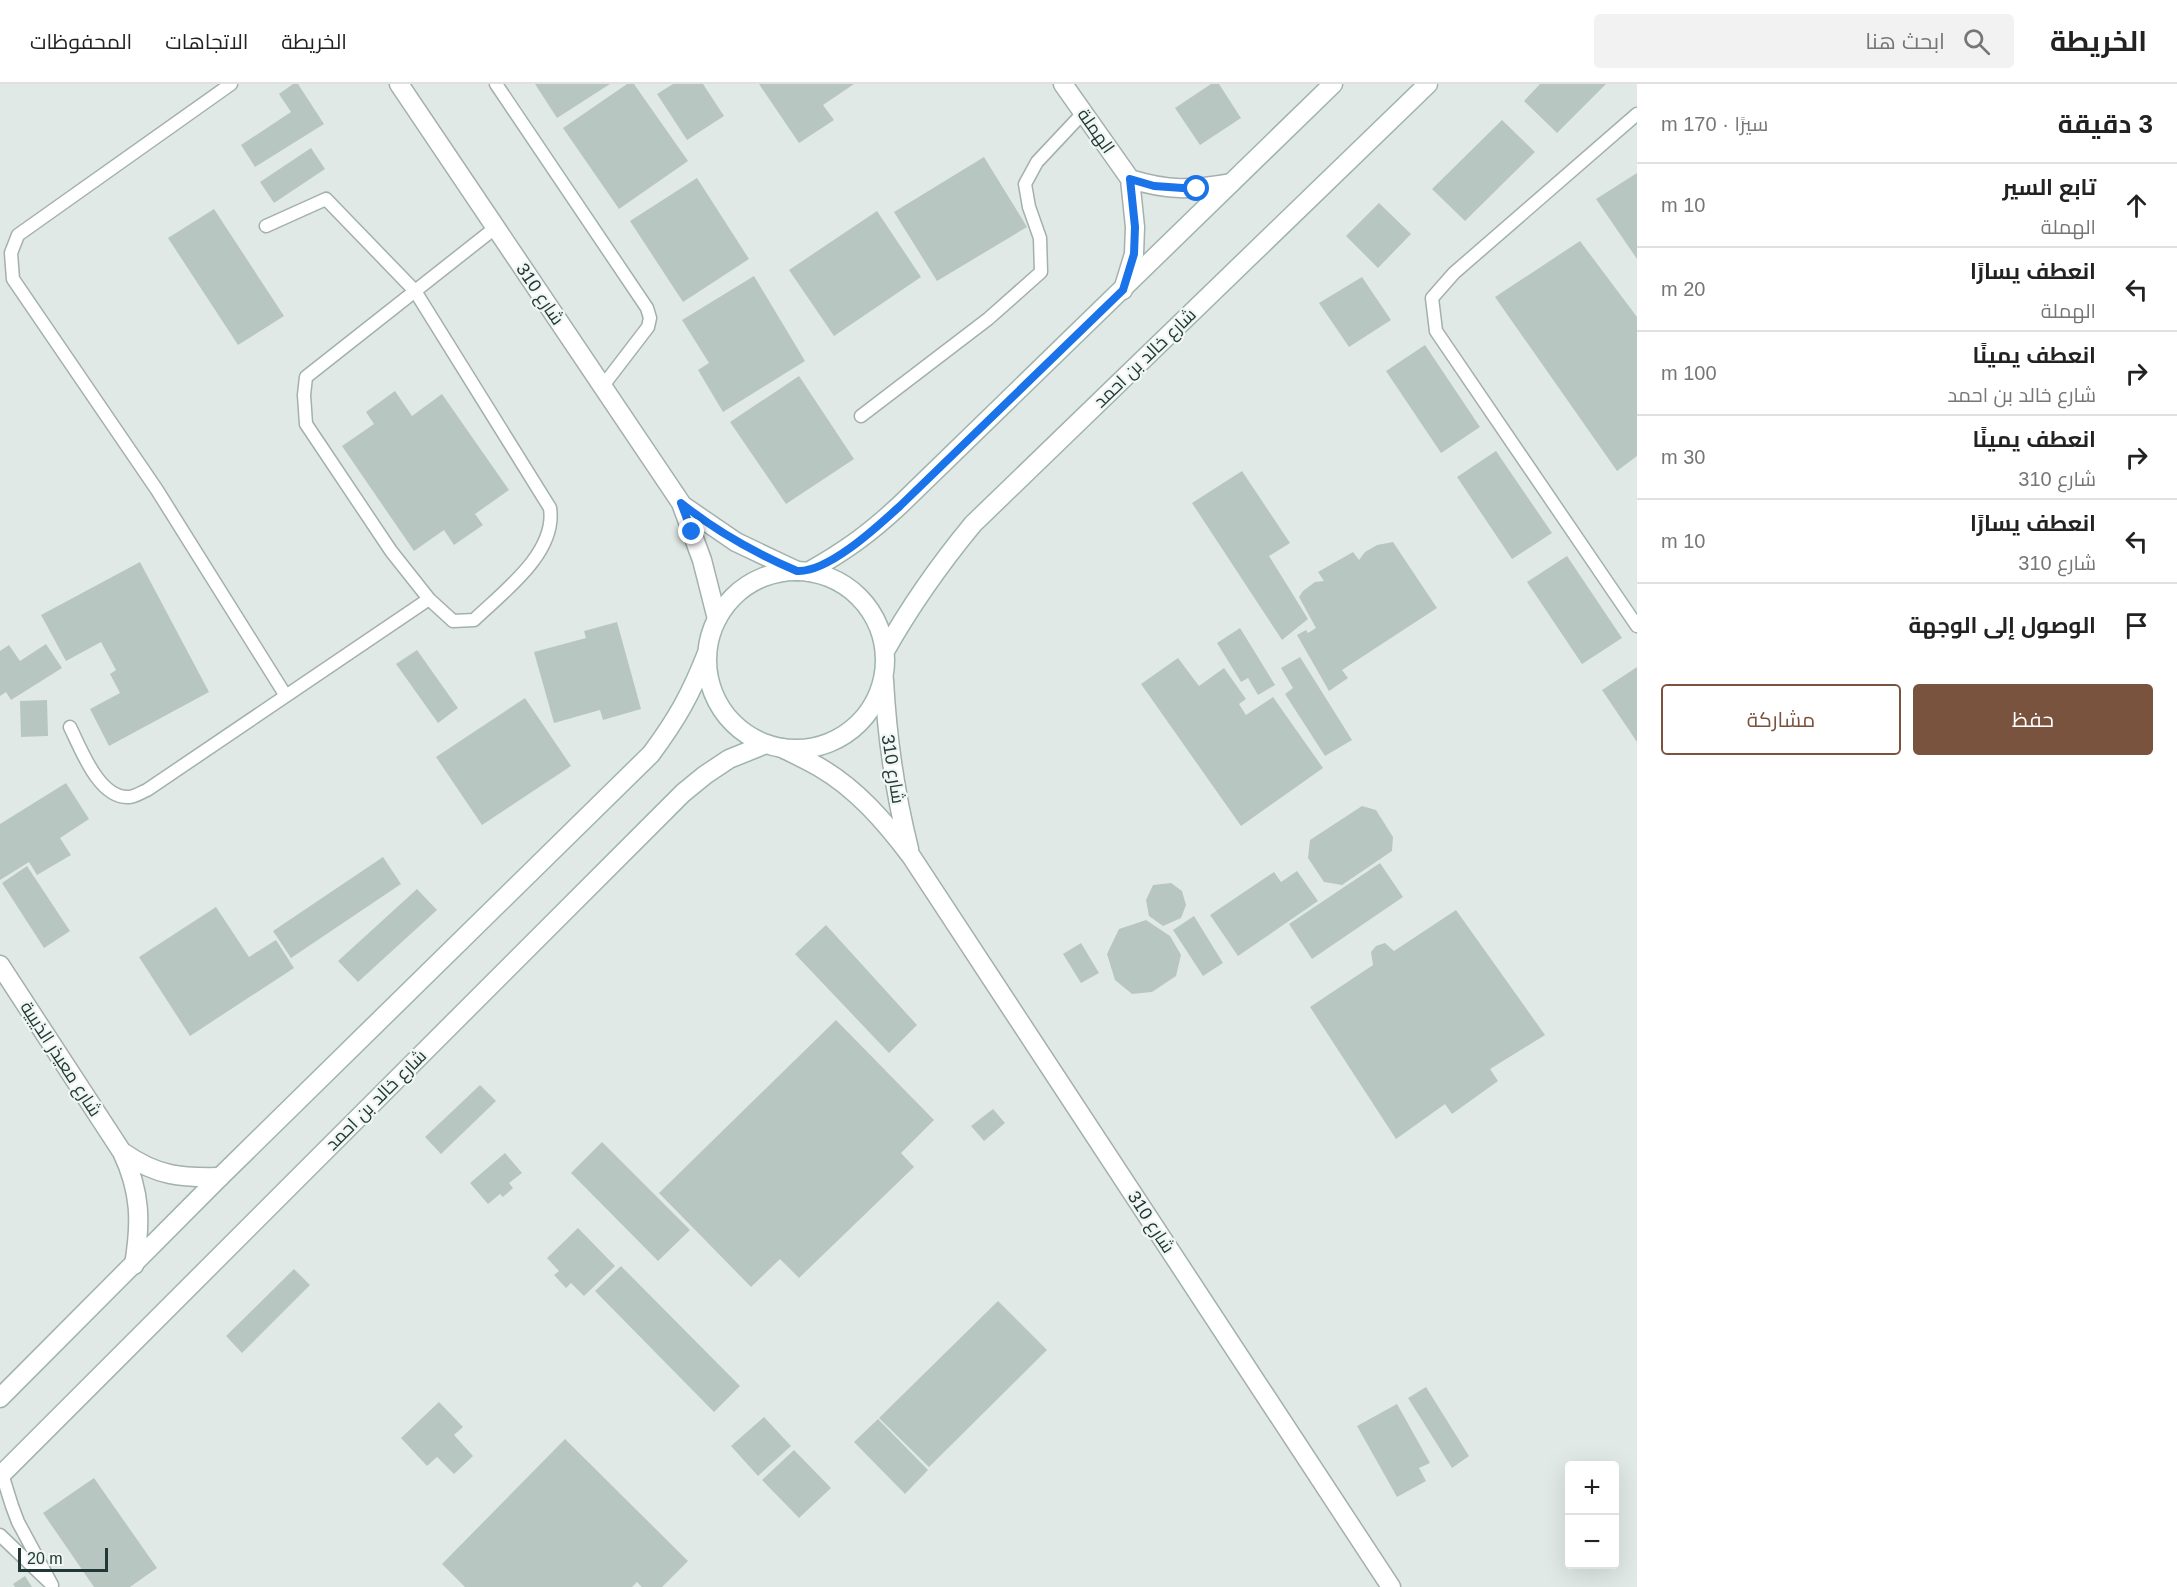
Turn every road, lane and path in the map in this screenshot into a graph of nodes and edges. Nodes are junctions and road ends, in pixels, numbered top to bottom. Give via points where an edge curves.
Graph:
1 (231, 84) edge
2 (399, 84) edge
3 (496, 84) edge
4 (1063, 84) edge
5 (1333, 84) edge
6 (1428, 84) edge
7 (1083, 113) junction
8 (1637, 114) edge
9 (1130, 179) junction
10 (1231, 183) junction
11 (266, 226) dead end
12 (495, 228) junction
13 (1123, 290) junction
14 (415, 291) junction
15 (602, 387) junction
16 (861, 416) dead end
17 (681, 503) junction
18 (803, 572) junction
19 (429, 599) junction
20 (717, 618) junction
21 (1637, 626) edge
22 (885, 651) junction
23 (707, 653) junction
24 (884, 680) junction
25 (286, 696) junction
26 (70, 727) dead end
27 (774, 746) junction
28 (911, 856) junction
29 (0, 965) edge
30 (122, 1152) junction
31 (220, 1177) junction
32 (134, 1265) junction
33 (0, 1398) edge
34 (1, 1475) edge
35 (0, 1535) edge
36 (53, 1586) edge
37 (1391, 1587) edge

1 - 25 lane via 18,235 11,253 12,271 13,279 157,490
2 - 12 main road, شارع 310
3 - 15 lane via 651,318
4 - 7 main road, الهملة
5 - 10 main road
6 - 22 main road, شارع خالد بن احمد via 973,524 918,595
7 - 9 main road, الهملة
7 - 16 lane via 1037,162 1025,184 1040,238 1041,272 988,319
8 - 21 lane via 1454,273 1432,298 1436,331
9 - 10 main road via 1176,189
9 - 13 main road, الهملة via 1134,254
10 - 13 main road
11 - 14 lane via 326,198
12 - 14 lane
12 - 15 main road, شارع 310
13 - 18 main road via 873,530 846,551
14 - 19 lane via 306,377 304,395 306,424 391,551
14 - 19 lane via 550,508 552,520 530,566 474,620 453,621
15 - 17 main road, شارع 310
17 - 18 main road, شارع 310 via 736,542
17 - 20 main road, شارع 310 via 702,560
18 - 20 main road via 773,574 751,584 731,599
18 - 22 main road via 831,578 852,590 880,628
19 - 25 lane
20 - 23 main road
22 - 24 main road
23 - 27 main road via 708,676 715,698 728,717 745,733
23 - 31 main road via 676,721 651,754
24 - 27 main road via 873,705 857,726 834,741 808,748
24 - 28 main road, شارع 310 via 892,769
25 - 26 lane via 147,790 129,797 110,792 98,779
27 - 28 main road, شارع 310 via 820,767 855,792
27 - 34 main road, شارع خالد بن احمد via 729,759 683,793
28 - 37 main road, شارع 310
29 - 30 main road, شارع معيذر الذيبية
30 - 31 main road, شارع معيذر الذيبية via 159,1173
30 - 32 main road, شارع معيذر الذيبية via 131,1171 139,1208
31 - 32 main road
32 - 33 main road
34 - 36 lane via 18,1522
35 - 36 lane

